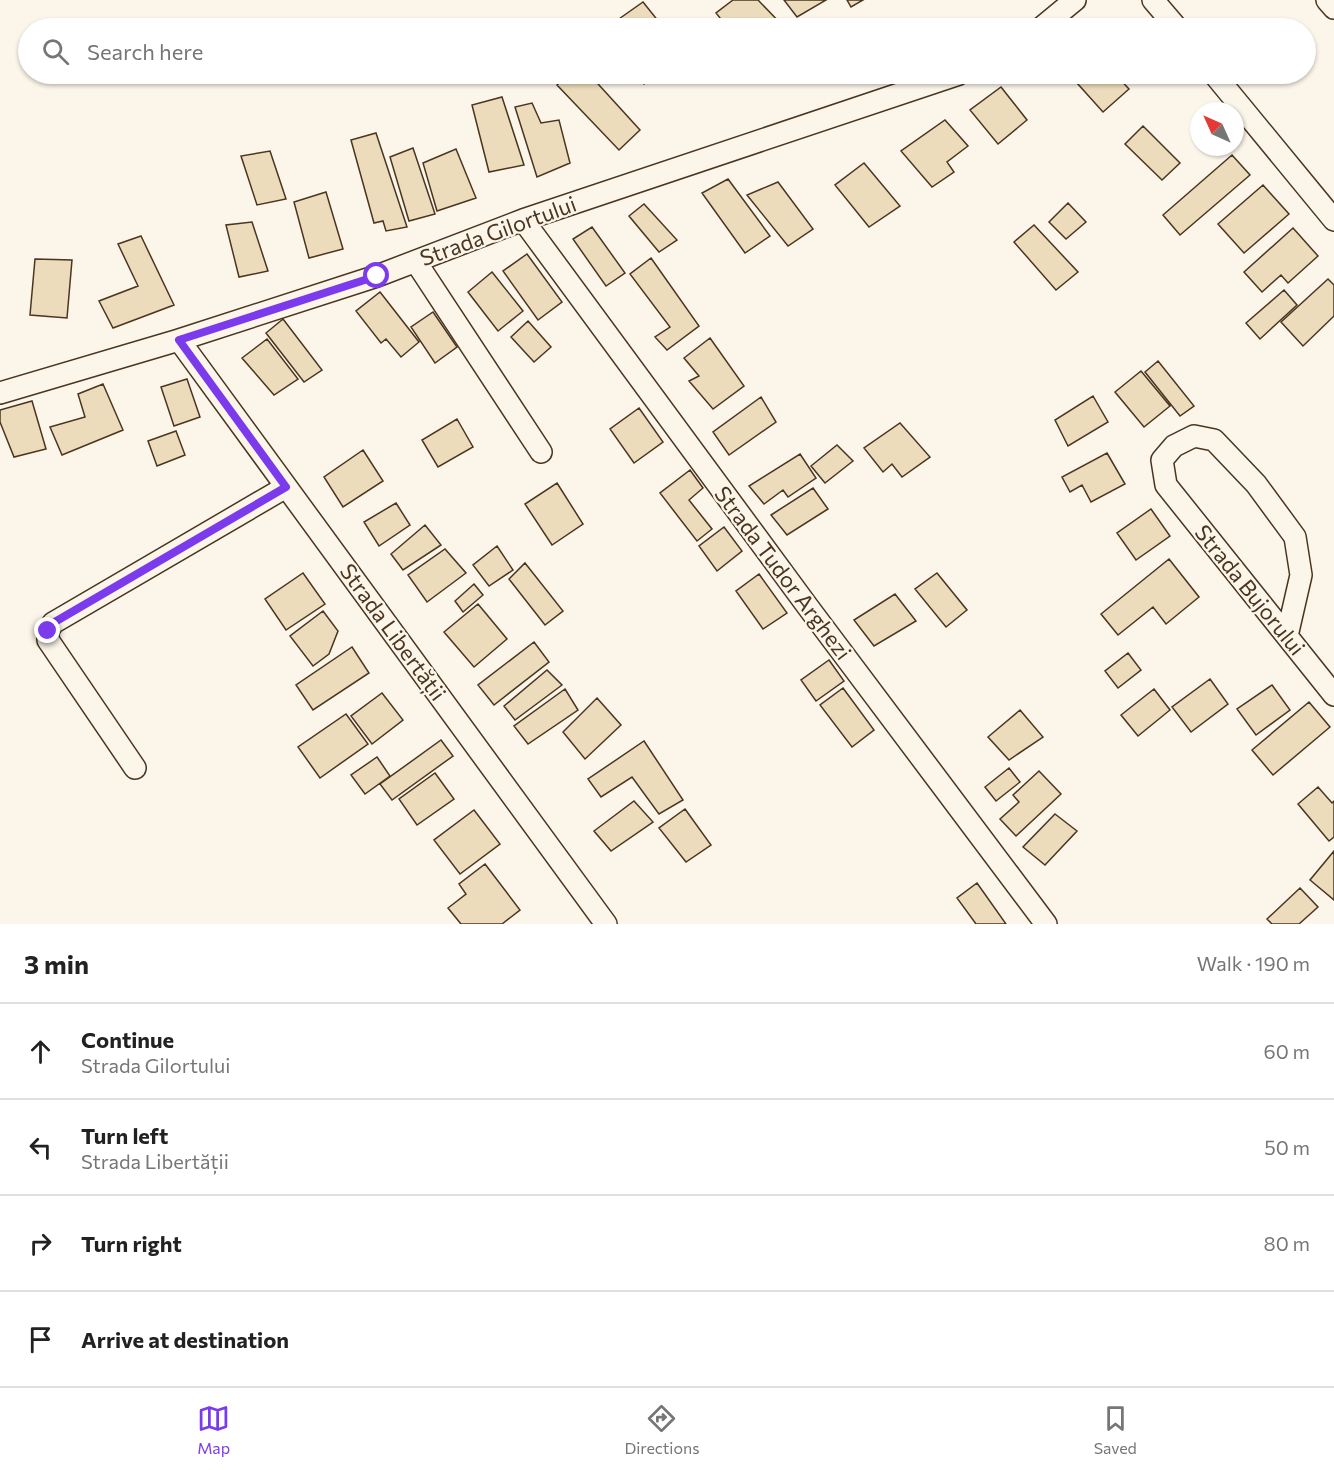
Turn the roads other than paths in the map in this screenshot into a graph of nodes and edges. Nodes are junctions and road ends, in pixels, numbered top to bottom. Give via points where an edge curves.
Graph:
1 (1075, 0) edge
2 (1153, 0) edge
3 (1328, 0) edge
4 (1334, 8) edge
5 (1053, 18) edge
6 (1168, 18) edge
7 (930, 84) edge
8 (1222, 84) edge
9 (523, 220) junction
10 (1334, 220) edge
11 (416, 262) junction
12 (179, 340) junction
13 (0, 393) edge
14 (541, 452) dead end
15 (286, 487) junction
16 (1287, 636) junction
17 (1334, 695) edge
18 (135, 768) dead end
19 (606, 924) edge
20 (1046, 924) edge

1 - 5 street
2 - 6 street
3 - 4 street
7 - 9 street, Strada Gilortului
8 - 10 street
9 - 11 street, Strada Gilortului
9 - 20 street, Strada Tudor Arghezi
11 - 12 street, Strada Gilortului
11 - 14 street
12 - 13 street, Strada Gilortului
12 - 15 street, Strada Libertății
15 - 18 street via 53,623 48,631 48,640
15 - 19 street, Strada Libertății
16 - 16 street, Strada Bujorului via 1301,575 1295,537 1256,483 1214,440 1194,436 1174,447 1162,460 1166,484
16 - 17 street, Strada Bujorului

